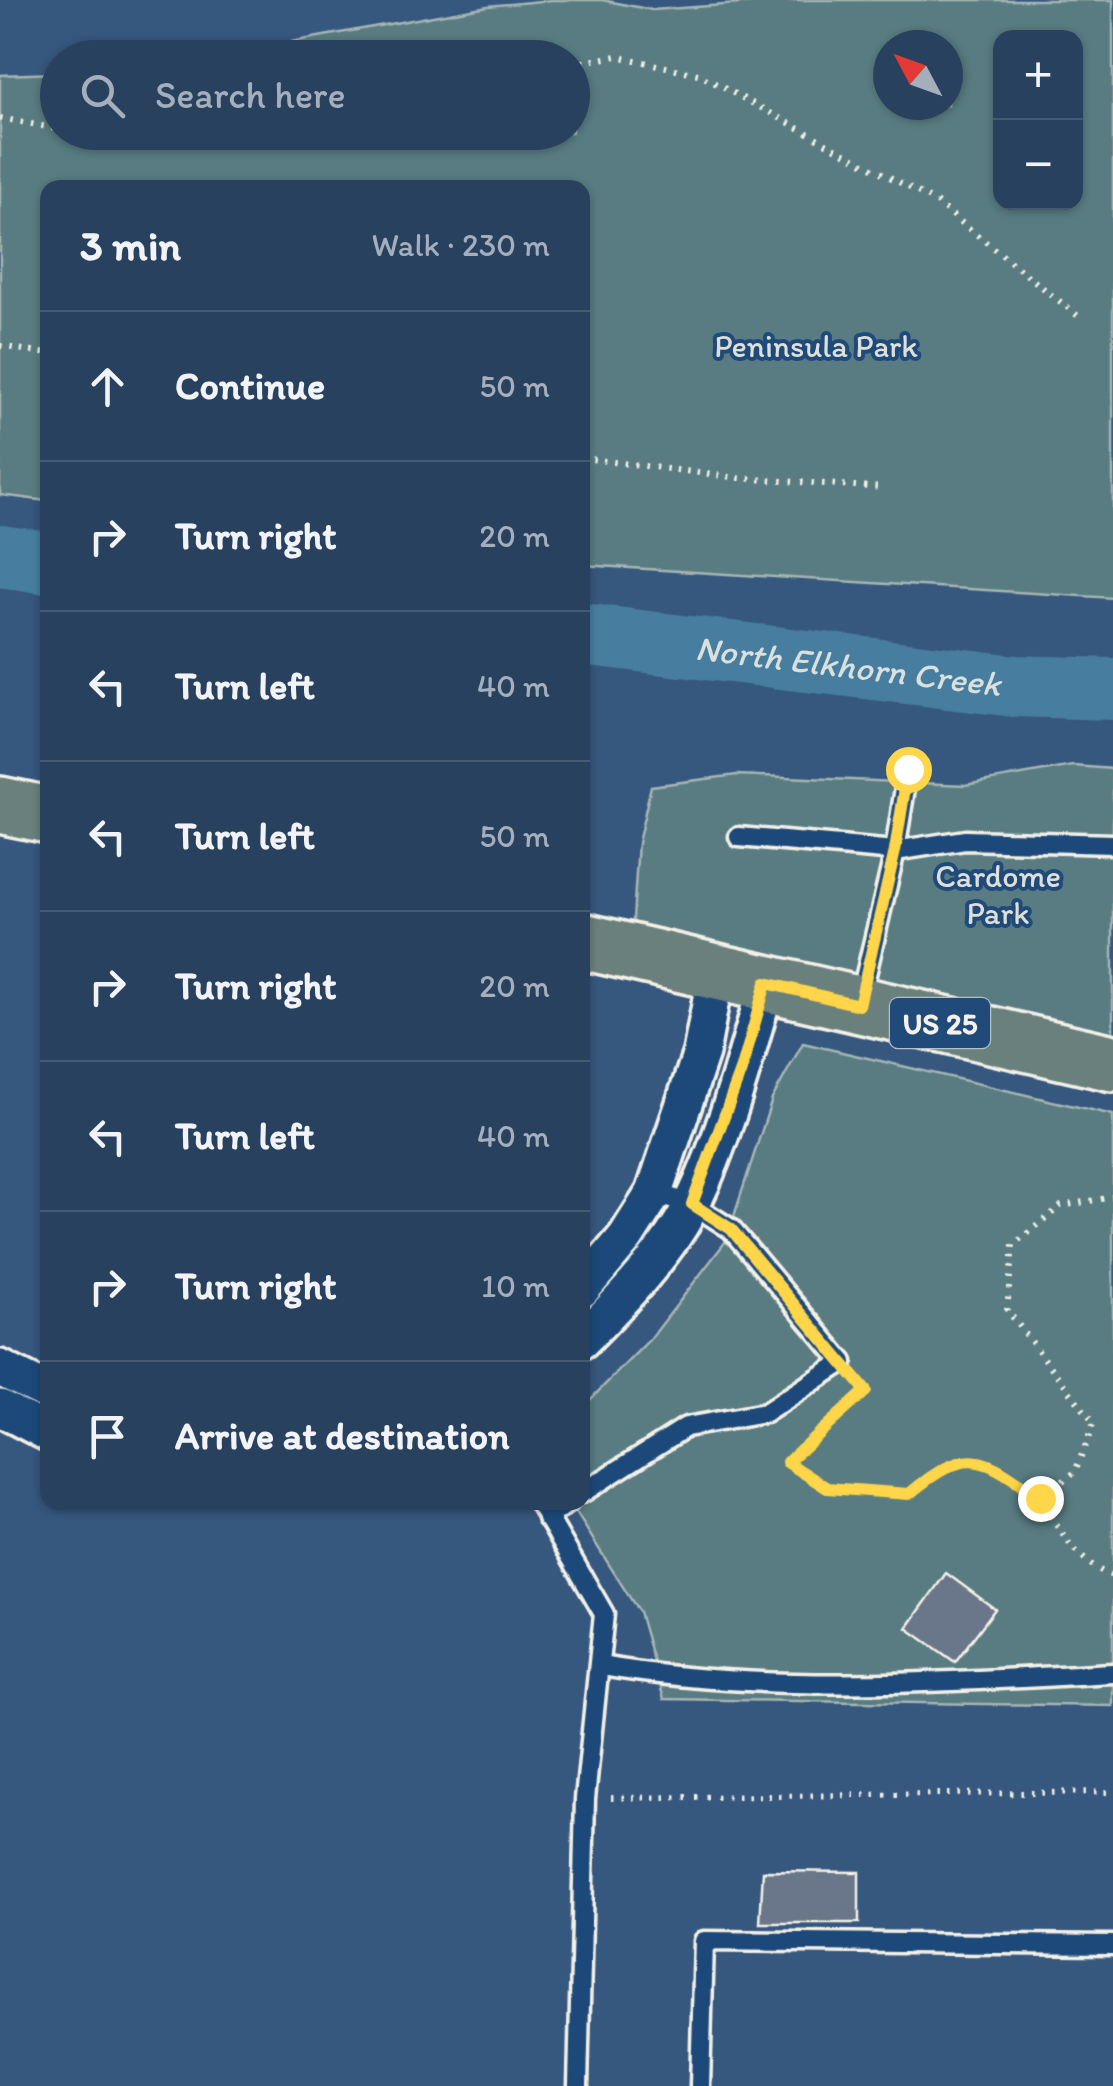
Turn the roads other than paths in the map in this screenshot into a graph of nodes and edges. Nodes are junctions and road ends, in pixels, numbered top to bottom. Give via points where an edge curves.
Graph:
1 (908, 769) dead end
2 (0, 805) edge
3 (40, 813) edge
4 (739, 838) dead end
5 (1113, 844) edge
6 (895, 851) junction
7 (590, 943) edge
8 (742, 978) junction
9 (859, 1005) junction
10 (1113, 1063) edge
11 (654, 1194) junction
12 (692, 1204) junction
13 (590, 1280) edge
14 (590, 1332) edge
15 (0, 1368) edge
16 (40, 1388) edge
17 (0, 1408) edge
18 (40, 1429) edge
19 (590, 1488) edge
20 (543, 1510) edge
21 (602, 1666) junction
22 (1113, 1672) edge
23 (1113, 1945) edge
24 (578, 2086) edge
25 (700, 2086) edge

1 - 6 lane
2 - 3 main road
4 - 6 lane
5 - 6 lane via 965,840
6 - 9 lane
7 - 8 main road, US 25
8 - 9 main road, US 25
8 - 11 street via 702,1053
8 - 12 street via 742,1068
9 - 10 main road, US 25
11 - 12 lane
11 - 13 street
12 - 14 street via 623,1299
12 - 19 lane via 731,1229 843,1362 765,1413 686,1427
15 - 16 street
17 - 18 street
20 - 21 lane via 604,1614
21 - 22 lane via 686,1679 963,1681
21 - 24 lane via 585,1799
23 - 25 lane via 704,1941

